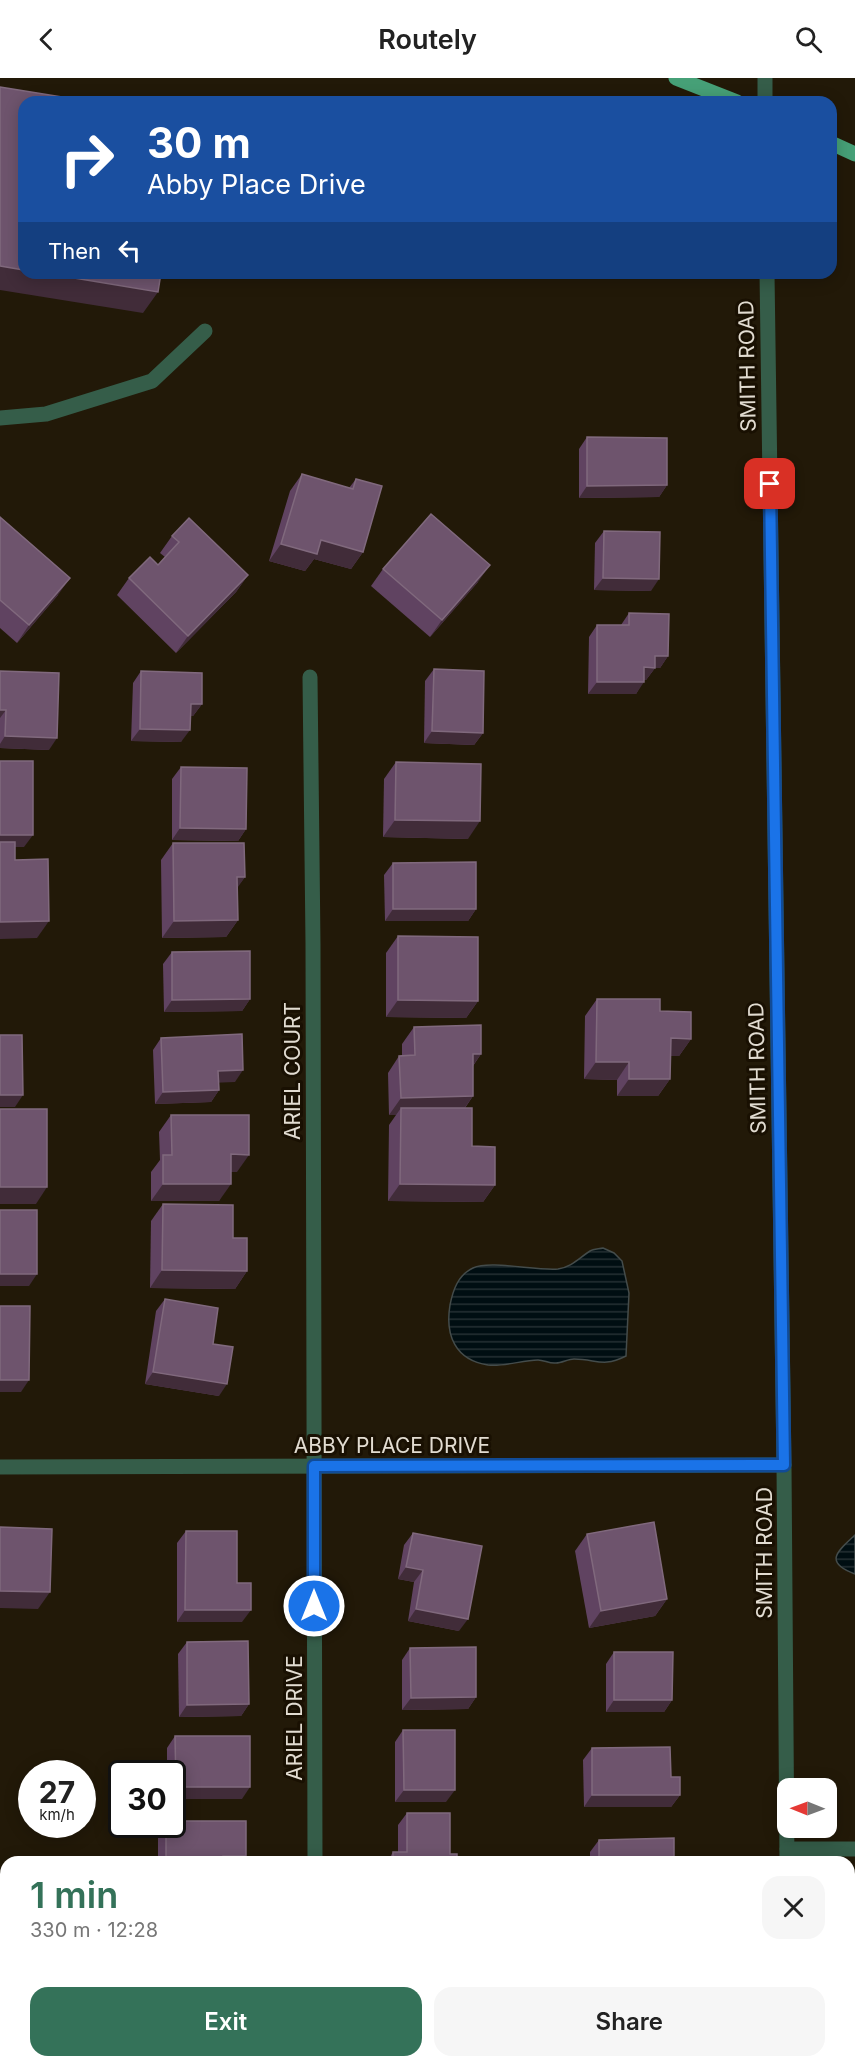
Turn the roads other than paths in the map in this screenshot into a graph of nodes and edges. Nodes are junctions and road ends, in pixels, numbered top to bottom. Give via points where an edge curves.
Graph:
1 (676, 78) edge
2 (765, 78) edge
3 (722, 96) edge
4 (765, 96) edge
5 (837, 146) edge
6 (855, 154) edge
7 (767, 279) edge
8 (205, 331) dead end
9 (0, 418) edge
10 (310, 676) dead end
11 (784, 1465) junction
12 (314, 1466) junction
13 (0, 1467) edge
14 (855, 1849) edge
15 (787, 1855) edge
16 (315, 1856) edge

1 - 3 main road
2 - 4 street
5 - 6 main road
7 - 11 street, SMITH ROAD
8 - 9 street via 152,381 45,414
10 - 12 street, ARIEL COURT
11 - 12 street, ABBY PLACE DRIVE
11 - 15 street, SMITH ROAD
12 - 13 street, ABBY PLACE DRIVE
12 - 16 street, ARIEL DRIVE
14 - 15 street

